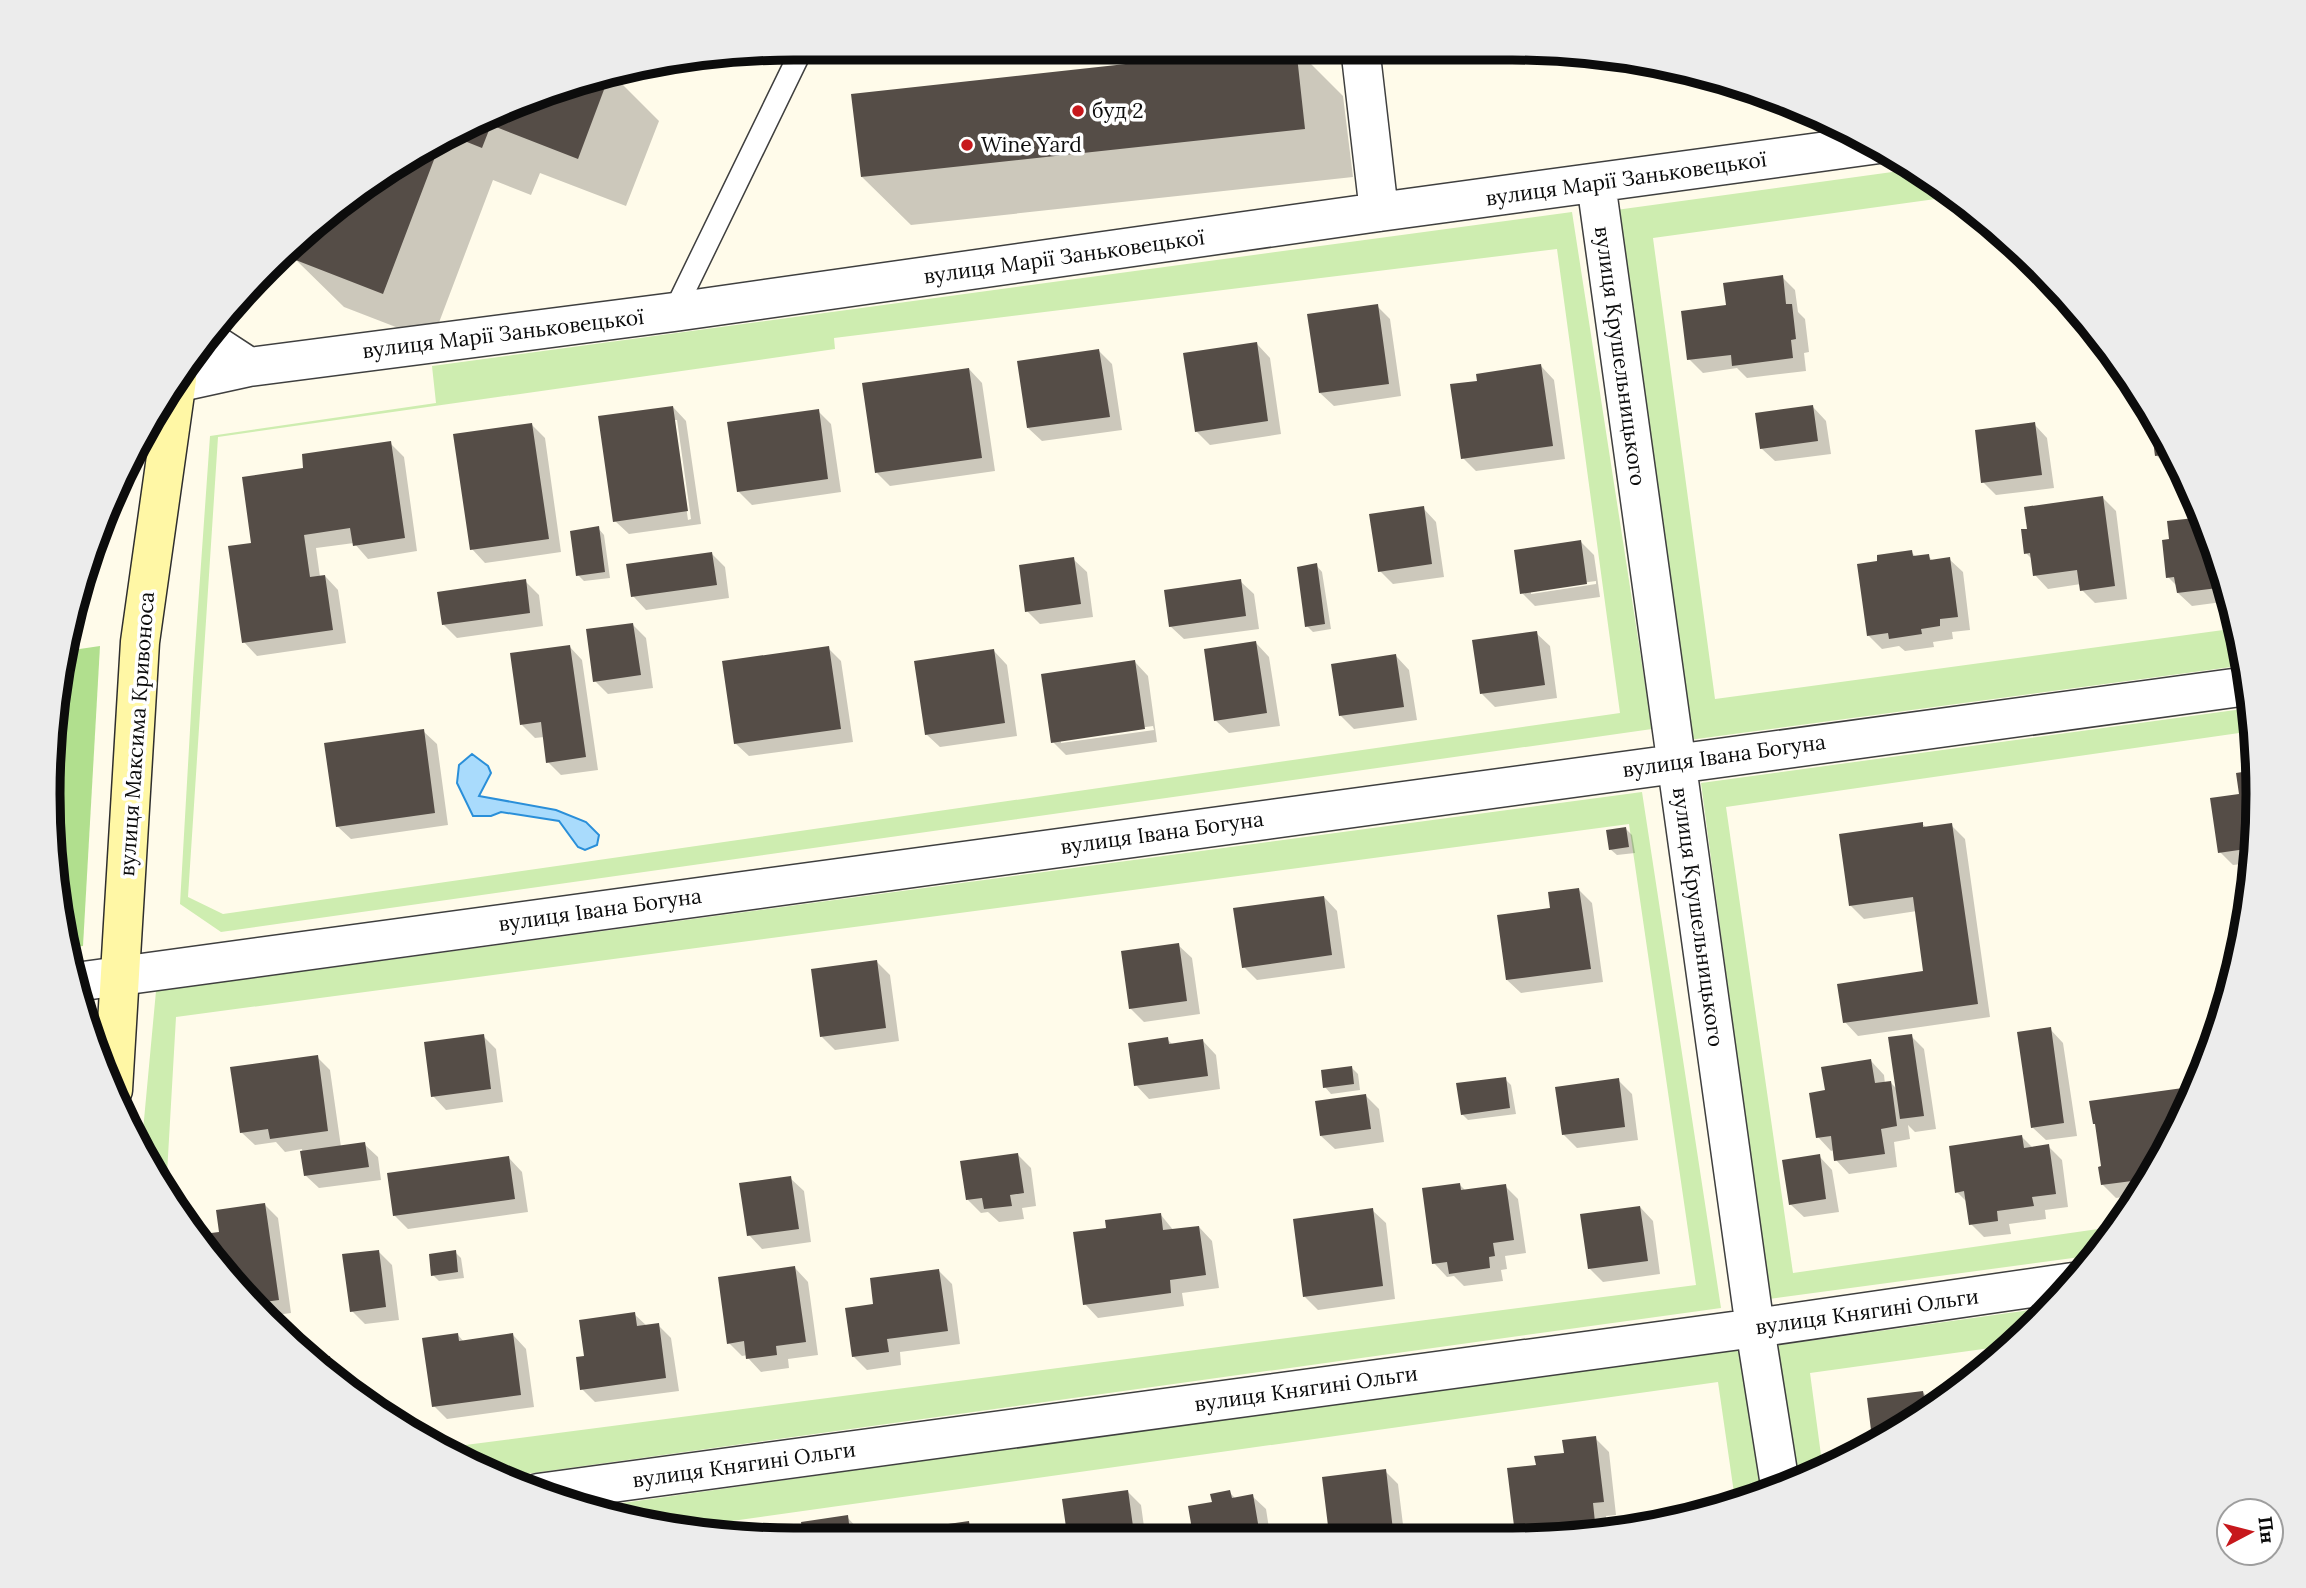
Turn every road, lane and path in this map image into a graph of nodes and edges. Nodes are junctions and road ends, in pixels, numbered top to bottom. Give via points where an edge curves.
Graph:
1 (797, 60) edge
2 (1361, 60) edge
3 (1859, 147) edge
4 (1597, 183) junction
5 (1379, 212) junction
6 (674, 312) junction
7 (214, 344) edge
8 (249, 367) junction
9 (188, 379) edge
10 (173, 402) edge
11 (2238, 687) edge
12 (1676, 762) junction
13 (120, 976) junction
14 (84, 981) edge
15 (114, 1073) edge
16 (2058, 1284) edge
17 (1755, 1328) junction
18 (1779, 1478) edge
19 (559, 1490) edge

1 - 6 lane
2 - 5 street
3 - 4 street, вулиця Марії Заньковецької
4 - 5 street, вулиця Марії Заньковецької
4 - 12 street, вулиця Крушельницького
5 - 6 street, вулиця Марії Заньковецької
6 - 8 street, вулиця Марії Заньковецької
7 - 8 street
8 - 9 street, вулиця Марії Заньковецької
10 - 13 street, вулиця Максима Кривоноса via 140,642
11 - 12 street, вулиця Івана Богуна
12 - 13 street, вулиця Івана Богуна
12 - 17 street, вулиця Крушельницького
13 - 14 street, вулиця Івана Богуна
13 - 15 street, вулиця Максима Кривоноса
16 - 17 street, вулиця Княгині Ольги
17 - 18 street, вулиця Крушельницького
17 - 19 street, вулиця Княгині Ольги

